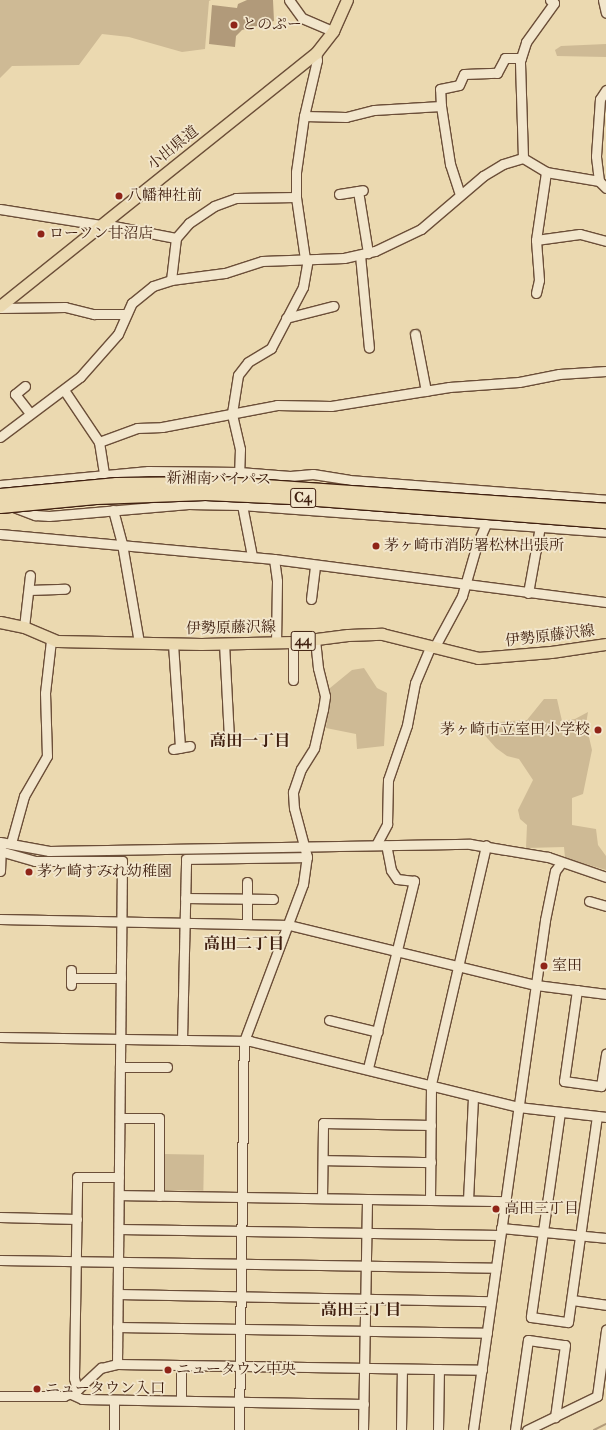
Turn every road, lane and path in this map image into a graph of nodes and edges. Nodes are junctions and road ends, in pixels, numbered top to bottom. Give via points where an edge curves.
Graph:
1 (289, 0) edge
2 (347, 0) edge
3 (550, 0) edge
4 (603, 0) edge
5 (606, 13) edge
6 (334, 31) junction
7 (316, 53) junction
8 (521, 58) junction
9 (606, 90) edge
10 (441, 106) junction
11 (304, 116) junction
12 (523, 158) junction
13 (546, 172) junction
14 (598, 181) junction
15 (606, 188) edge
16 (339, 194) dead end
17 (460, 194) junction
18 (296, 197) junction
19 (0, 209) edge
20 (102, 224) junction
21 (176, 238) junction
22 (536, 240) junction
23 (606, 241) edge
24 (364, 254) junction
25 (306, 259) junction
26 (171, 280) junction
27 (536, 293) dead end
28 (333, 306) dead end
29 (0, 307) edge
30 (126, 314) junction
31 (286, 318) junction
32 (415, 334) dead end
33 (369, 348) dead end
34 (606, 371) edge
35 (25, 386) dead end
36 (64, 390) junction
37 (426, 391) junction
38 (232, 413) junction
39 (30, 414) junction
40 (0, 436) edge
41 (99, 442) junction
42 (239, 472) junction
43 (104, 474) junction
44 (0, 485) edge
45 (496, 492) junction
46 (0, 495) edge
47 (606, 500) edge
48 (241, 505) junction
49 (0, 506) edge
50 (113, 510) junction
51 (606, 510) edge
52 (606, 521) edge
53 (490, 522) junction
54 (540, 526) junction
55 (606, 532) edge
56 (0, 534) edge
57 (122, 544) junction
58 (252, 556) junction
59 (274, 559) junction
60 (315, 566) junction
61 (30, 575) dead end
62 (467, 583) junction
63 (65, 588) dead end
64 (29, 590) junction
65 (528, 593) junction
66 (311, 599) dead end
67 (606, 602) edge
68 (0, 622) edge
69 (24, 627) junction
70 (51, 640) junction
71 (315, 640) junction
72 (139, 642) junction
73 (276, 642) junction
74 (293, 642) junction
75 (224, 643) junction
76 (173, 644) junction
77 (606, 644) edge
78 (432, 647) junction
79 (293, 680) dead end
80 (229, 739) dead end
81 (190, 746) dead end
82 (11, 843) junction
83 (0, 845) edge
84 (376, 845) junction
85 (386, 845) junction
86 (486, 845) junction
87 (306, 847) junction
88 (307, 857) junction
89 (561, 863) junction
90 (0, 871) edge
91 (606, 877) edge
92 (247, 882) dead end
93 (185, 898) junction
94 (247, 898) junction
95 (273, 899) dead end
96 (589, 901) dead end
97 (606, 906) edge
98 (0, 919) edge
99 (122, 922) junction
100 (185, 923) junction
101 (246, 924) junction
102 (289, 925) junction
103 (397, 952) junction
104 (458, 966) junction
105 (71, 978) dead end
106 (121, 978) junction
107 (536, 985) junction
108 (577, 990) junction
109 (606, 994) edge
110 (329, 1020) dead end
111 (378, 1032) junction
112 (0, 1037) edge
113 (120, 1040) junction
114 (182, 1040) junction
115 (244, 1041) junction
116 (606, 1053) edge
117 (120, 1067) junction
118 (167, 1067) dead end
119 (368, 1068) junction
120 (431, 1085) junction
121 (473, 1097) junction
122 (518, 1107) junction
123 (560, 1112) junction
124 (602, 1117) edge
125 (120, 1118) junction
126 (431, 1125) junction
127 (323, 1160) junction
128 (430, 1162) junction
129 (119, 1177) junction
130 (119, 1195) junction
131 (159, 1196) junction
132 (242, 1197) junction
133 (322, 1198) junction
134 (367, 1199) junction
135 (430, 1200) junction
136 (468, 1200) junction
137 (505, 1201) junction
138 (0, 1217) edge
139 (76, 1219) junction
140 (119, 1229) junction
141 (242, 1231) junction
142 (501, 1231) junction
143 (543, 1232) junction
144 (366, 1233) junction
145 (581, 1236) junction
146 (606, 1238) edge
147 (0, 1260) edge
148 (76, 1261) junction
149 (118, 1262) junction
150 (241, 1264) junction
151 (366, 1266) junction
152 (496, 1268) junction
153 (118, 1294) junction
154 (241, 1297) junction
155 (365, 1299) junction
156 (572, 1300) junction
157 (491, 1301) junction
158 (606, 1305) edge
159 (118, 1327) junction
160 (240, 1329) junction
161 (606, 1330) edge
162 (365, 1331) junction
163 (487, 1333) junction
164 (117, 1364) junction
165 (181, 1365) junction
166 (604, 1365) edge
167 (240, 1366) junction
168 (364, 1368) junction
169 (402, 1369) junction
170 (439, 1369) junction
171 (482, 1370) junction
172 (74, 1392) junction
173 (0, 1396) edge
174 (114, 1400) junction
175 (181, 1400) junction
176 (239, 1402) junction
177 (364, 1404) junction
178 (555, 1417) junction
179 (114, 1430) edge
180 (239, 1430) edge
181 (363, 1430) edge
182 (401, 1430) edge
183 (438, 1430) edge
184 (473, 1430) edge
185 (515, 1430) edge
186 (527, 1430) edge

1 - 6 street via 302,18
2 - 6 main road, 小出県道
3 - 8 street via 554,3 526,42
4 - 5 street
6 - 7 main road, 小出県道
7 - 11 street via 317,60
7 - 20 main road, 小出県道
8 - 10 street via 505,58 497,74 464,74 459,85 440,89
8 - 12 street
9 - 14 street via 600,99 596,156
10 - 11 street via 374,110 346,117
10 - 17 street via 450,164
11 - 18 street via 296,172
12 - 13 street
12 - 17 street via 504,164
13 - 14 street
13 - 22 street
14 - 15 street
16 - 24 street via 361,191
17 - 24 street via 420,229
18 - 21 street via 227,200 189,223
18 - 25 street
19 - 20 street
20 - 21 street
20 - 29 main road, 小出県道
21 - 26 street
22 - 23 street via 580,234
22 - 27 street via 540,280
24 - 25 street
24 - 33 street
25 - 26 street via 262,261 225,273
25 - 31 street via 303,287
26 - 30 street via 145,290 132,303
28 - 31 street
29 - 30 street via 65,307 108,315
30 - 36 street via 118,334 100,356
31 - 38 street via 271,348 248,362 238,375
32 - 37 street
34 - 37 street via 559,374 519,382 474,384
35 - 39 street via 15,394
36 - 39 street
36 - 41 street
37 - 38 street via 331,406 284,405
38 - 41 street via 162,427 137,428
38 - 42 street via 240,449
39 - 40 street
41 - 43 street
42 - 43 street via 176,470
42 - 45 street via 290,476 313,474 349,480
42 - 48 street
43 - 44 street
45 - 47 street
45 - 53 street
46 - 51 highway, 新湘南バイパス / C4, bridge via 116,484 222,483
48 - 50 street via 188,504
48 - 53 street
48 - 58 street
49 - 50 street via 48,516
49 - 52 highway, 新湘南バイパス / C4, bridge via 96,496 205,493 291,497
50 - 57 street
53 - 54 street
53 - 62 street via 477,544
54 - 55 street
54 - 65 street
56 - 57 street
57 - 58 street
57 - 72 street
58 - 59 street
59 - 60 street
59 - 73 street via 277,581
60 - 62 street
60 - 66 street
61 - 64 street
62 - 65 street
62 - 78 street
63 - 64 street
64 - 69 street
65 - 67 street
68 - 69 main road, 伊勢原藤沢線 / 44
69 - 70 main road, 伊勢原藤沢線 / 44
70 - 72 main road, 伊勢原藤沢線 / 44
70 - 82 street via 45,693 48,752 24,796
71 - 74 main road, 伊勢原藤沢線 / 44
71 - 78 main road, 伊勢原藤沢線 / 44 via 372,633
71 - 87 street via 325,696 314,748 301,769 293,792 294,808
72 - 76 main road, 伊勢原藤沢線 / 44
73 - 74 main road, 伊勢原藤沢線 / 44
73 - 75 main road, 伊勢原藤沢線 / 44
74 - 79 street
75 - 76 main road, 伊勢原藤沢線 / 44
75 - 80 street
76 - 81 street via 177,748
77 - 78 main road, 伊勢原藤沢線 / 44 via 478,658
78 - 84 street via 416,678 407,725 388,780 388,824
82 - 83 street
82 - 87 street via 49,851
83 - 90 street
83 - 99 street via 35,861 122,861
84 - 85 street
84 - 87 street
85 - 86 street
85 - 103 street via 391,870 397,879 414,881
86 - 89 street via 548,857
86 - 104 street
87 - 88 street
88 - 93 street via 186,859
88 - 102 street via 303,884
89 - 91 street
89 - 107 street via 555,871 549,900
92 - 94 street
93 - 94 street
93 - 100 street
94 - 95 street
94 - 101 street
96 - 97 street
98 - 99 street
99 - 100 street
99 - 106 street
100 - 101 street
100 - 114 street
101 - 102 street
102 - 103 street
102 - 115 street
103 - 104 street
103 - 111 street
104 - 107 street
104 - 120 street
105 - 106 street
106 - 113 street
107 - 108 street
107 - 122 street
108 - 109 street
108 - 116 street via 564,1080 602,1086
110 - 111 street
111 - 119 street
112 - 113 street
113 - 114 street
113 - 117 street
114 - 115 street
115 - 119 street
115 - 132 street
117 - 118 street
117 - 125 street
119 - 120 street
120 - 121 street
120 - 126 street
121 - 122 street
121 - 136 street
122 - 123 street
122 - 137 street
123 - 124 street
123 - 143 street
124 - 145 street
125 - 129 street
125 - 131 street via 159,1118
126 - 127 street via 323,1123
126 - 128 street
127 - 128 street
127 - 133 street
128 - 135 street
129 - 130 street
129 - 139 street via 77,1177
130 - 131 street
130 - 140 street
131 - 132 street
132 - 133 street
132 - 141 street
133 - 134 street
134 - 135 street
134 - 144 street
135 - 136 street
136 - 137 street
137 - 142 street
138 - 139 street
139 - 148 street
140 - 141 street
140 - 149 street
141 - 144 street
141 - 150 street
142 - 143 street
142 - 144 street
142 - 152 street
143 - 145 street
143 - 156 street via 531,1317 568,1322
144 - 151 street
145 - 146 street
145 - 156 street
147 - 148 street
148 - 149 street
148 - 172 street
149 - 150 street
149 - 153 street
150 - 151 street
150 - 154 street
151 - 152 street
151 - 155 street
152 - 157 street
153 - 154 street
153 - 159 street
154 - 155 street
154 - 160 street
155 - 157 street
155 - 162 street
156 - 158 street
157 - 163 street
159 - 160 street
159 - 164 street
160 - 162 street
160 - 167 street
161 - 166 street
162 - 163 street
162 - 168 street
163 - 171 street
164 - 165 street
164 - 172 street via 101,1368
165 - 167 street
165 - 175 street
166 - 178 street via 597,1396
167 - 168 street
167 - 176 street
168 - 169 street
168 - 177 street
169 - 170 street
169 - 182 street
170 - 171 street
170 - 183 street
171 - 184 street
172 - 173 street via 56,1397
172 - 174 street via 82,1399
174 - 175 street
174 - 179 street
175 - 176 street
176 - 177 street
176 - 180 street
177 - 181 street
178 - 185 street via 565,1345 528,1340
178 - 186 street

